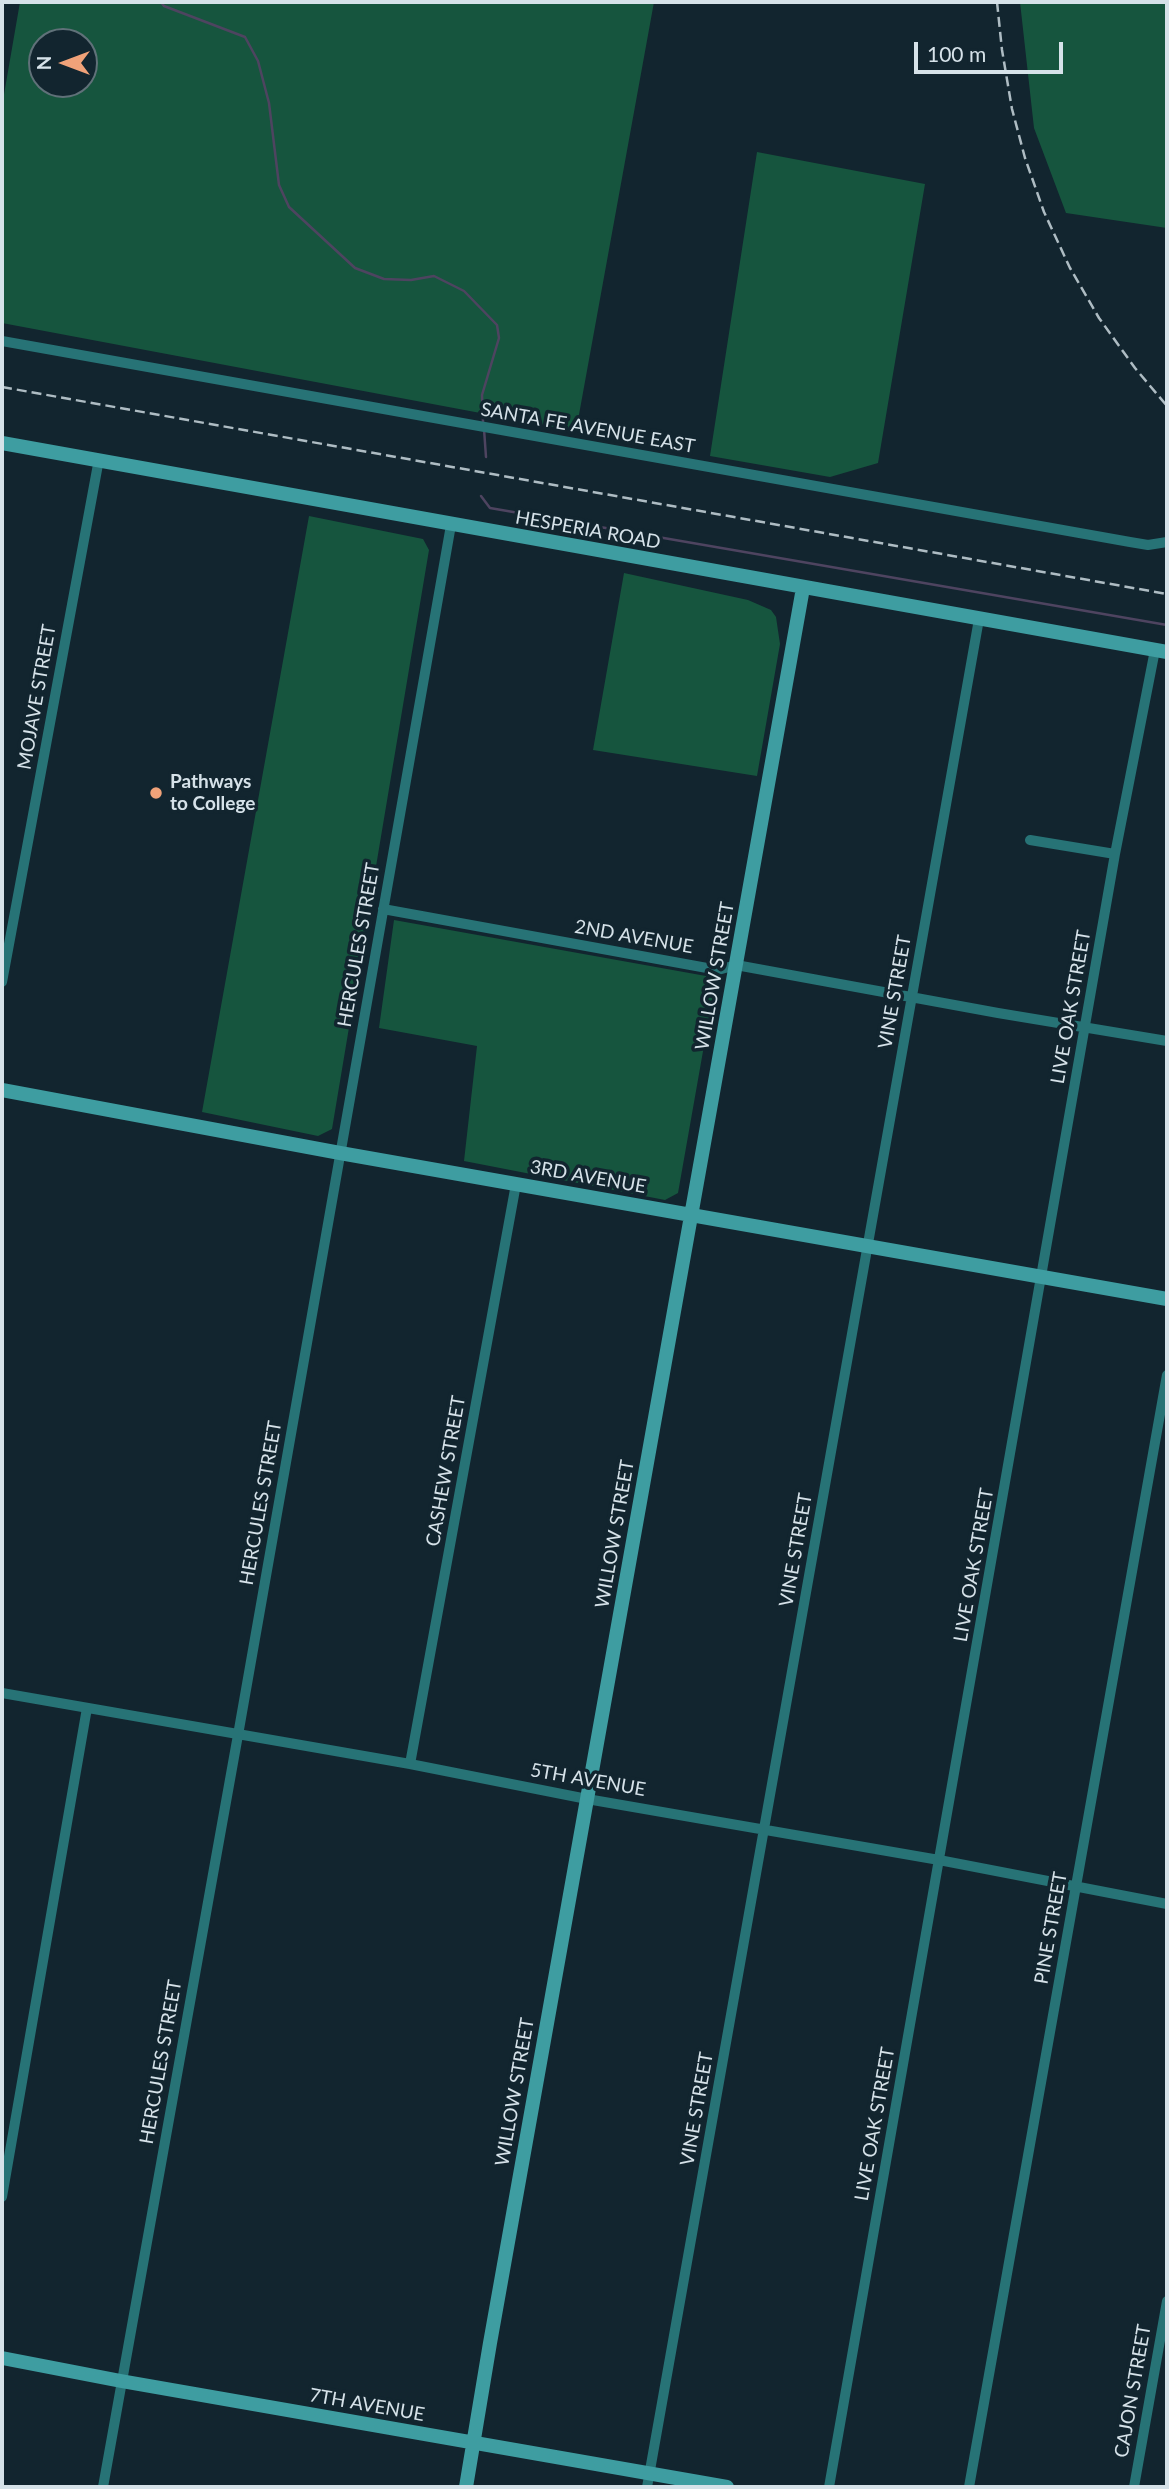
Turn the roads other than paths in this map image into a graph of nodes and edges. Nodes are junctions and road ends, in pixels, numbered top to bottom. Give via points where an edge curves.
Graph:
1 (2, 341) edge
2 (2, 443) edge
3 (99, 459) junction
4 (451, 525) junction
5 (1167, 542) edge
6 (803, 588) junction
7 (979, 619) junction
8 (1161, 651) edge
9 (1030, 840) dead end
10 (1115, 854) junction
11 (383, 909) junction
12 (737, 965) junction
13 (2, 982) edge
14 (912, 997) junction
15 (1086, 1027) junction
16 (1167, 1041) edge
17 (2, 1090) edge
18 (340, 1153) junction
19 (516, 1184) junction
20 (692, 1216) junction
21 (868, 1247) junction
22 (1043, 1278) junction
23 (1167, 1299) edge
24 (1167, 1375) edge
25 (2, 1693) edge
26 (87, 1708) junction
27 (238, 1735) junction
28 (410, 1764) junction
29 (587, 1799) junction
30 (765, 1830) junction
31 (939, 1860) junction
32 (1076, 1887) junction
33 (1167, 1904) edge
34 (2, 2197) edge
35 (1167, 2301) edge
36 (2, 2358) edge
37 (121, 2381) junction
38 (474, 2443) junction
39 (648, 2480) edge
40 (103, 2487) edge
41 (466, 2487) edge
42 (727, 2487) edge
43 (830, 2487) edge
44 (969, 2487) edge
45 (1135, 2487) edge

1 - 5 street, SANTA FE AVENUE EAST via 1130,542
2 - 3 street, HESPERIA ROAD
3 - 4 street, HESPERIA ROAD
3 - 13 street, MOJAVE STREET
4 - 6 street, HESPERIA ROAD
4 - 11 street, HERCULES STREET
6 - 7 street, HESPERIA ROAD
6 - 12 street, WILLOW STREET
7 - 8 street, HESPERIA ROAD
7 - 14 street, VINE STREET
8 - 10 street, LIVE OAK STREET
9 - 10 street
10 - 15 street, LIVE OAK STREET
11 - 12 street, 2ND AVENUE via 718,970
11 - 18 street, HERCULES STREET
12 - 14 street, 2ND AVENUE
12 - 20 street, WILLOW STREET
14 - 15 street, 2ND AVENUE
14 - 21 street, VINE STREET
15 - 16 street, 2ND AVENUE
15 - 22 street, LIVE OAK STREET
17 - 18 street, 3RD AVENUE
18 - 19 street, 3RD AVENUE
18 - 27 street, HERCULES STREET
19 - 20 street, 3RD AVENUE
19 - 28 street, CASHEW STREET
20 - 21 street, 3RD AVENUE
20 - 29 street, WILLOW STREET
21 - 22 street, 3RD AVENUE
21 - 30 street, VINE STREET
22 - 23 street, 3RD AVENUE
22 - 31 street, LIVE OAK STREET
24 - 32 street, PINE STREET
25 - 26 street, 5TH AVENUE
26 - 27 street, 5TH AVENUE
26 - 34 street
27 - 28 street, 5TH AVENUE
27 - 37 street, HERCULES STREET
28 - 29 street, 5TH AVENUE
29 - 30 street, 5TH AVENUE
29 - 38 street, WILLOW STREET
30 - 31 street, 5TH AVENUE
30 - 39 street, VINE STREET
31 - 32 street, 5TH AVENUE
31 - 43 street, LIVE OAK STREET
32 - 33 street, 5TH AVENUE
32 - 44 street, PINE STREET
35 - 45 street, CAJON STREET
36 - 37 street, 7TH AVENUE
37 - 38 street, 7TH AVENUE
37 - 40 street, HERCULES STREET
38 - 39 street, 7TH AVENUE
38 - 41 street, WILLOW STREET
39 - 42 street, 7TH AVENUE

